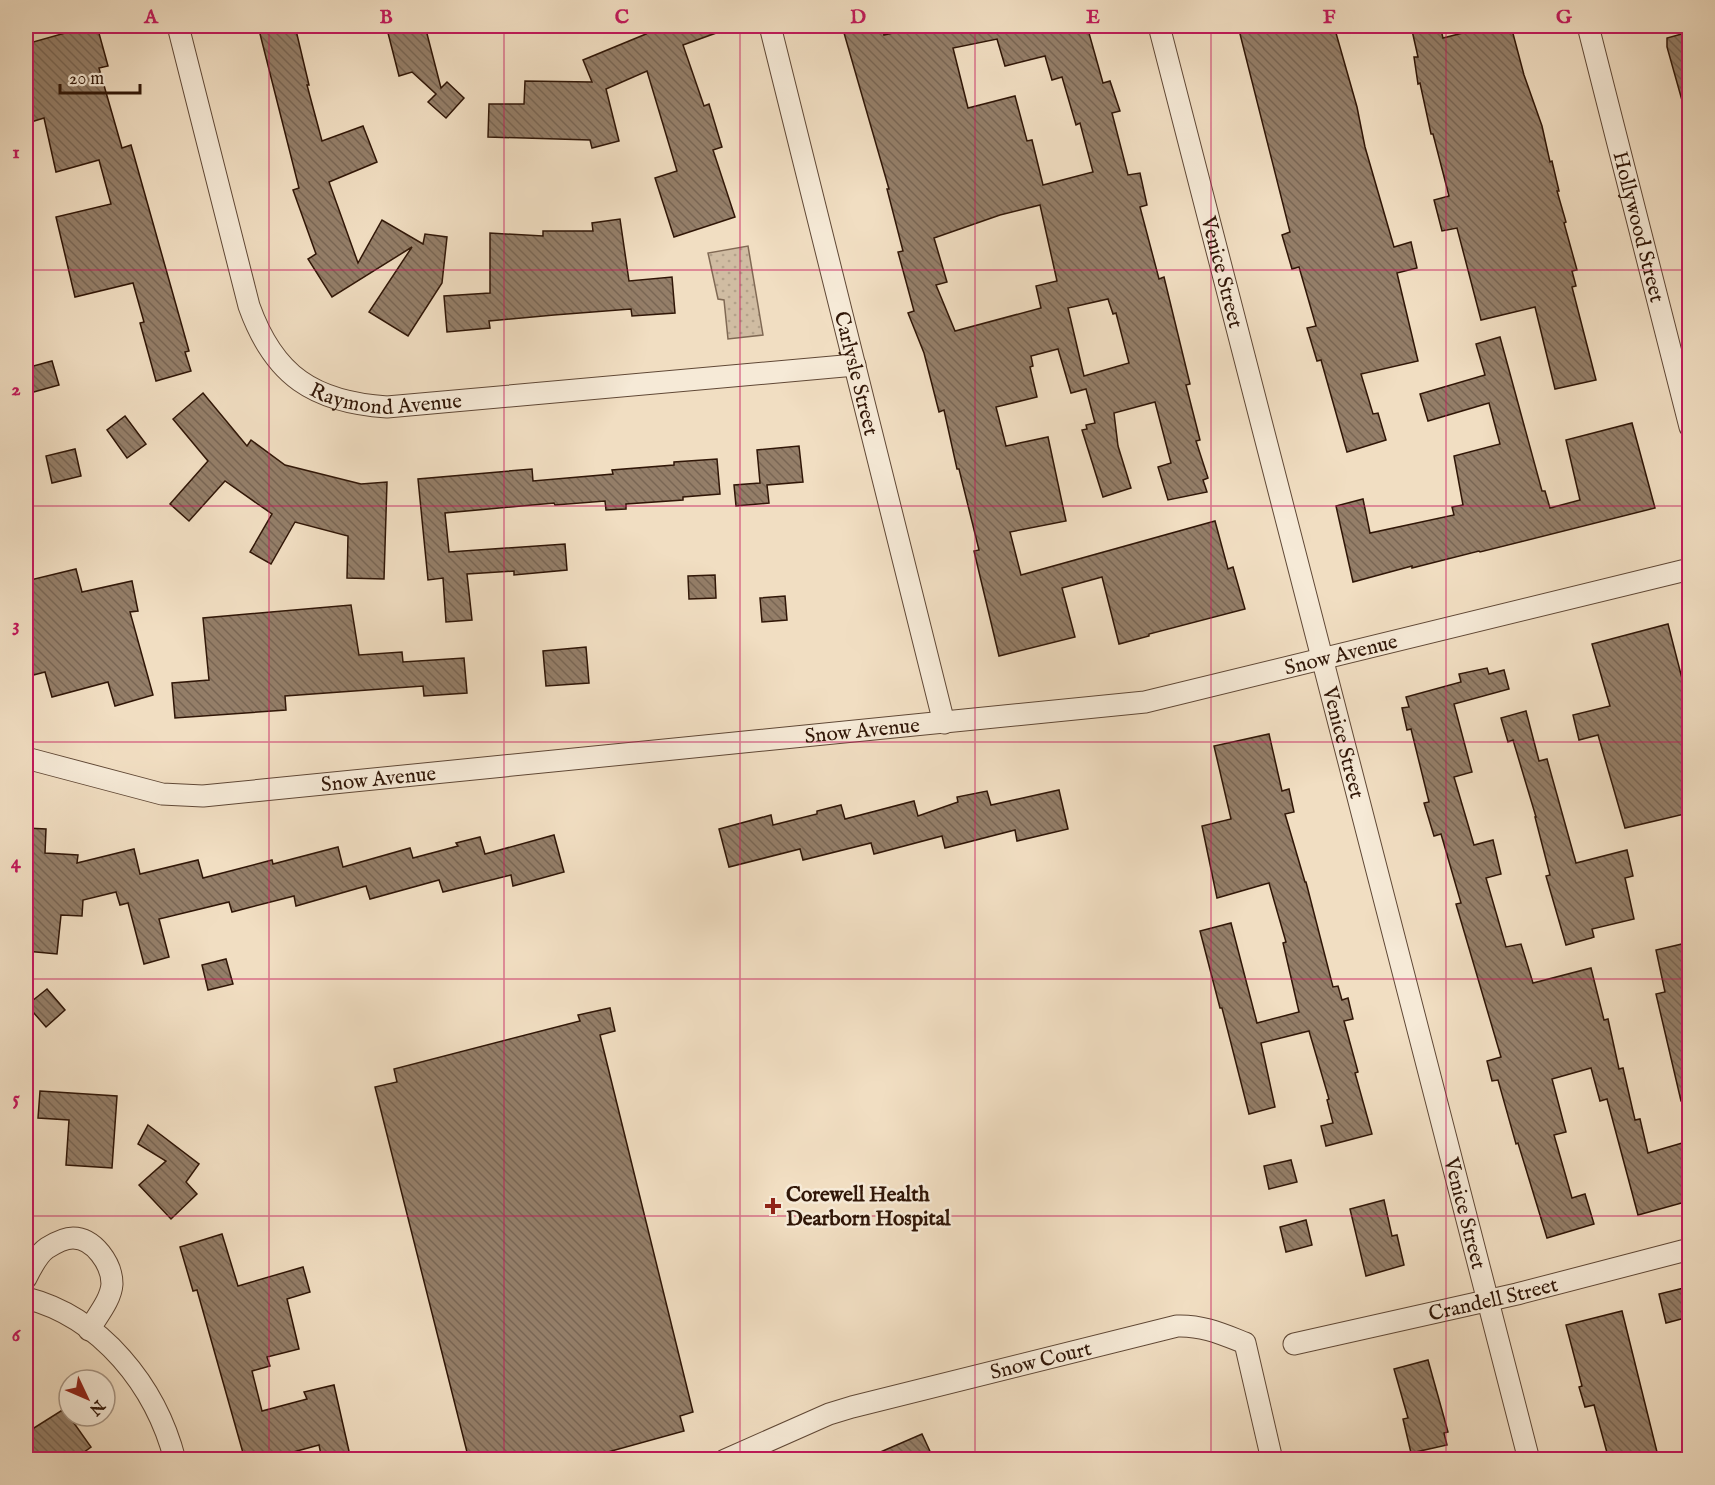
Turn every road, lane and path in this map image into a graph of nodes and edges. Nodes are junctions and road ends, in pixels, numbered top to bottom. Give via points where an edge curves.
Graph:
1 (178, 26) edge
2 (770, 26) edge
3 (1159, 26) edge
4 (1588, 26) edge
5 (855, 365) junction
6 (1689, 427) edge
7 (1689, 569) edge
8 (1323, 657) junction
9 (944, 723) junction
10 (26, 758) edge
11 (1689, 1249) edge
12 (26, 1278) edge
13 (26, 1298) edge
14 (1488, 1300) junction
15 (89, 1330) junction
16 (1294, 1344) dead end
17 (175, 1460) edge
18 (725, 1460) edge
19 (1272, 1460) edge
20 (1529, 1460) edge

1 - 5 street, Raymond Avenue via 255,325 277,360 307,387 350,403 387,407
2 - 5 street, Carlysle Street
3 - 8 street, Venice Street
4 - 6 street, Hollywood Street
5 - 9 street, Carlysle Street
7 - 8 street, Snow Avenue
8 - 9 street, Snow Avenue via 1145,702
8 - 14 street, Venice Street
9 - 10 street, Snow Avenue via 203,796 162,794
11 - 14 street, Crandell Street
12 - 15 street via 45,1249 61,1240 75,1238 101,1253 112,1284
13 - 15 street via 55,1309
14 - 16 street, Crandell Street
14 - 20 street, Venice Street
15 - 17 street via 120,1355 145,1387 160,1415
18 - 19 street, Snow Court via 852,1407 1192,1325 1245,1343

